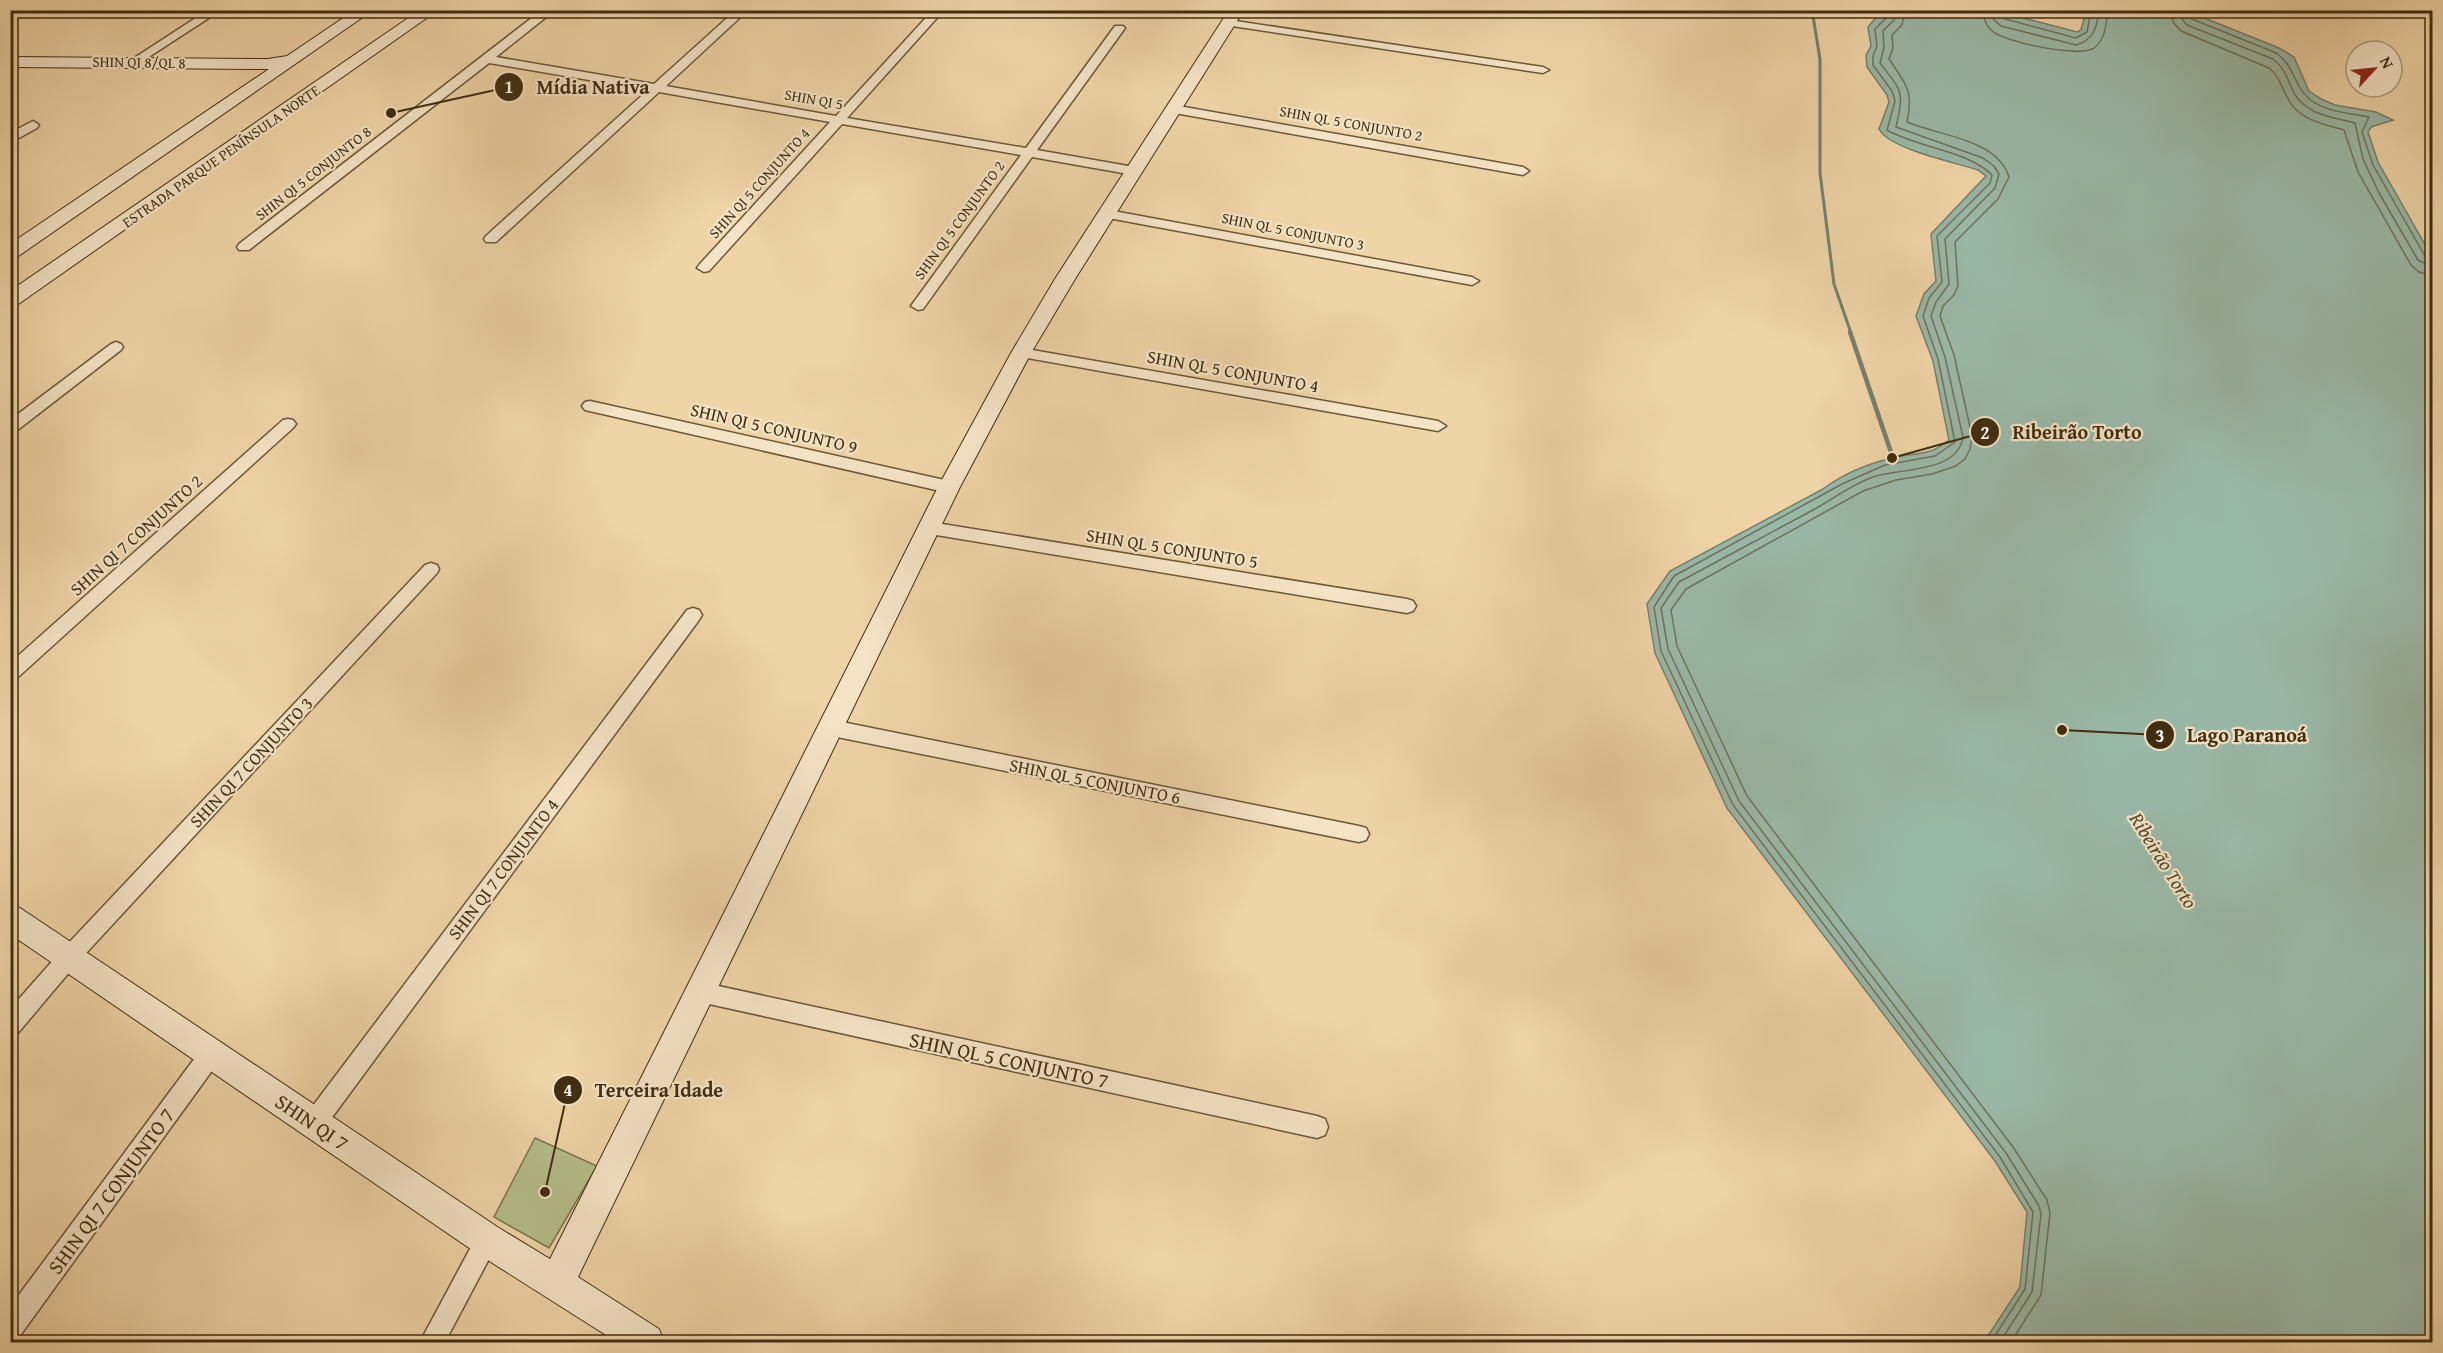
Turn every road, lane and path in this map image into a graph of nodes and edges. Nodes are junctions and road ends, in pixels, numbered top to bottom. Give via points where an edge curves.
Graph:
1 (22, 10) edge
2 (216, 10) edge
3 (550, 10) edge
4 (743, 10) edge
5 (939, 10) edge
6 (2418, 10) edge
7 (366, 11) edge
8 (401, 11) edge
9 (2433, 12) edge
10 (1235, 14) edge
11 (424, 15) edge
12 (10, 17) edge
13 (1119, 28) dead end
14 (487, 58) junction
15 (10, 62) edge
16 (134, 62) junction
17 (271, 68) junction
18 (1543, 70) dead end
19 (657, 87) junction
20 (1173, 109) junction
21 (839, 120) junction
22 (223, 123) junction
23 (33, 125) dead end
24 (262, 128) junction
25 (10, 139) edge
26 (1028, 153) junction
27 (1134, 171) junction
28 (1523, 171) dead end
29 (1108, 214) junction
30 (491, 239) dead end
31 (244, 248) dead end
32 (10, 254) edge
33 (704, 268) dead end
34 (1472, 281) dead end
35 (10, 301) edge
36 (918, 306) dead end
37 (116, 347) dead end
38 (1021, 353) junction
39 (590, 406) dead end
40 (288, 424) dead end
41 (1438, 426) dead end
42 (10, 428) edge
43 (950, 488) junction
44 (930, 528) junction
45 (431, 568) dead end
46 (1407, 606) dead end
47 (693, 615) dead end
48 (10, 674) edge
49 (832, 728) junction
50 (1359, 834) dead end
51 (10, 917) edge
52 (70, 956) junction
53 (700, 992) junction
54 (10, 1026) edge
55 (211, 1054) junction
56 (314, 1123) junction
57 (1317, 1127) dead end
58 (487, 1240) junction
59 (556, 1284) junction
60 (10, 1328) edge
61 (432, 1342) edge
62 (646, 1342) edge

1 - 12 street
2 - 16 street
3 - 14 street, SHIN QI 5 CONJUNTO 8
4 - 19 street
5 - 21 street, SHIN QI 5 CONJUNTO 4
6 - 9 street
7 - 17 street via 291,61
8 - 11 street
10 - 18 street
10 - 20 street
11 - 24 street, ESTRADA PARQUE PENÍNSULA NORTE
13 - 26 street, SHIN QI 5 CONJUNTO 2
14 - 19 street, SHIN QI 5
14 - 31 street, SHIN QI 5 CONJUNTO 8
15 - 16 street, SHIN QI 8/QL 8
16 - 17 street, SHIN QI 8/QL 8
17 - 22 street
19 - 21 street, SHIN QI 5
19 - 30 street
20 - 27 street
20 - 28 street, SHIN QL 5 CONJUNTO 2
21 - 26 street, SHIN QI 5
21 - 33 street, SHIN QI 5 CONJUNTO 4
22 - 24 street
22 - 32 street
23 - 25 street
24 - 35 street, ESTRADA PARQUE PENÍNSULA NORTE
26 - 27 street, SHIN QI 5
26 - 36 street, SHIN QI 5 CONJUNTO 2
27 - 29 street
29 - 34 street, SHIN QL 5 CONJUNTO 3
29 - 38 street
37 - 42 street
38 - 41 street, SHIN QL 5 CONJUNTO 4
38 - 43 street
39 - 43 street, SHIN QI 5 CONJUNTO 9
40 - 48 street, SHIN QI 7 CONJUNTO 2
43 - 44 street
44 - 46 street, SHIN QL 5 CONJUNTO 5
44 - 49 street
45 - 52 street, SHIN QI 7 CONJUNTO 3
47 - 56 street, SHIN QI 7 CONJUNTO 4
49 - 50 street, SHIN QL 5 CONJUNTO 6
49 - 53 street
51 - 52 street, SHIN QI 7
52 - 54 street
52 - 55 street, SHIN QI 7
53 - 57 street, SHIN QL 5 CONJUNTO 7
53 - 59 street
55 - 56 street, SHIN QI 7
55 - 60 street, SHIN QI 7 CONJUNTO 7
56 - 58 street, SHIN QI 7
58 - 59 street, SHIN QI 7
58 - 61 street
59 - 62 street, SHIN QI 7

